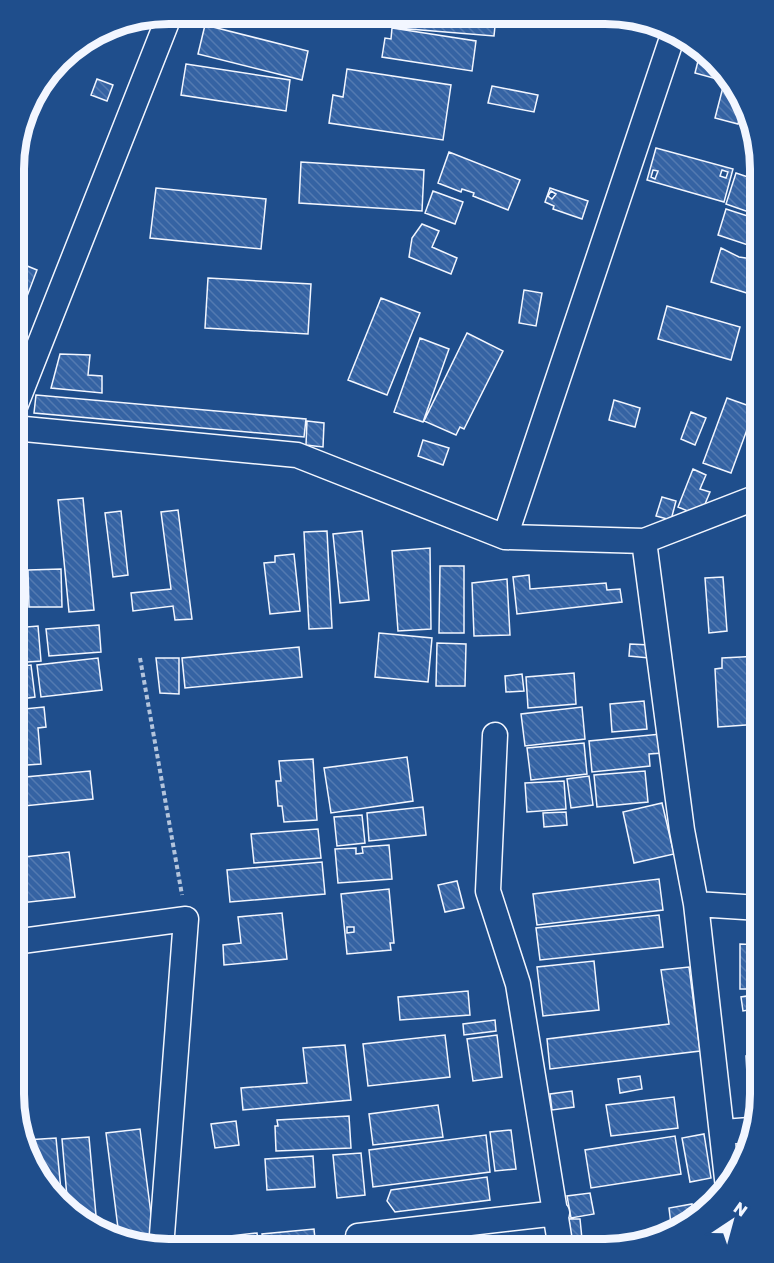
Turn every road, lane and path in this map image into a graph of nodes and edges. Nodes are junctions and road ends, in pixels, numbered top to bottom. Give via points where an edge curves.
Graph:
1 (166, 24) edge
2 (671, 40) edge
3 (24, 384) edge
4 (24, 429) edge
5 (750, 500) edge
6 (505, 537) junction
7 (644, 541) junction
8 (140, 658) dead end
9 (495, 735) dead end
10 (696, 904) junction
11 (750, 907) edge
12 (186, 919) junction
13 (24, 941) edge
14 (745, 1130) edge
15 (723, 1132) junction
16 (727, 1173) edge
17 (557, 1213) junction
18 (358, 1236) dead end
19 (162, 1239) edge
20 (560, 1239) edge

1 - 3 street
2 - 6 street
4 - 6 street via 297,455
5 - 7 street
6 - 7 street
7 - 10 street via 682,830
8 - 12 path
9 - 17 street via 488,891 518,984
10 - 11 street
10 - 15 street
12 - 13 street
12 - 19 street
14 - 15 street
15 - 16 street
17 - 18 street
17 - 20 street

